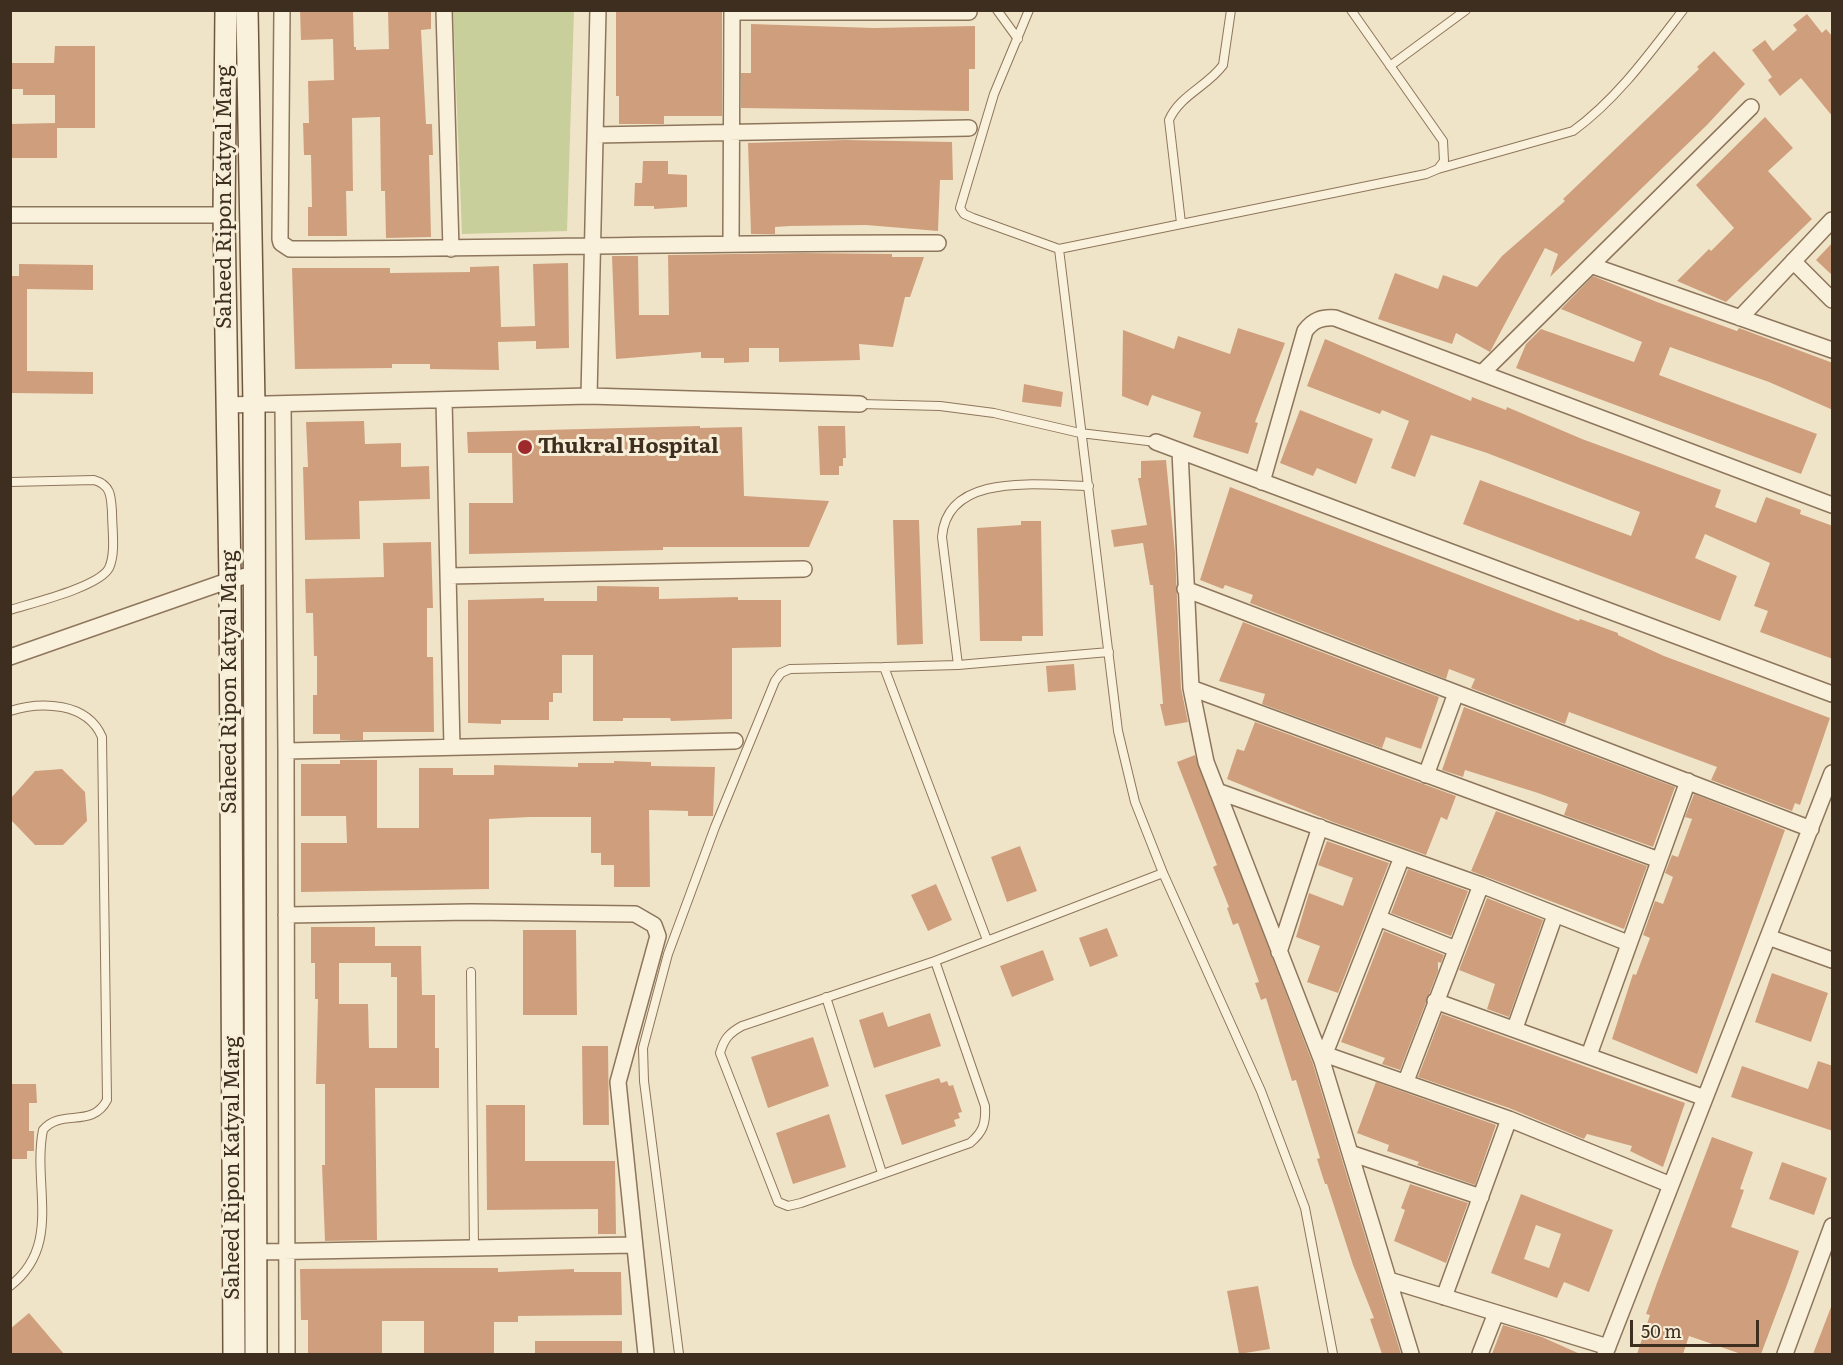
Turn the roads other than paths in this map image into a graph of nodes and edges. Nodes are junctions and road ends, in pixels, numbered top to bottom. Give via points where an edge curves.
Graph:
1 (226, 10) edge
2 (247, 10) edge
3 (282, 10) edge
4 (444, 10) edge
5 (598, 10) edge
6 (997, 10) edge
7 (1029, 10) edge
8 (1231, 10) edge
9 (1351, 10) edge
10 (1466, 10) edge
11 (1683, 10) edge
12 (732, 11) edge
13 (969, 12) edge
14 (1018, 39) junction
15 (1390, 66) junction
16 (1751, 106) dead end
17 (969, 128) dead end
18 (731, 131) junction
19 (595, 135) junction
20 (1437, 169) junction
21 (10, 215) edge
22 (224, 215) junction
23 (1833, 220) edge
24 (1181, 223) junction
25 (731, 242) junction
26 (938, 243) dead end
27 (593, 247) junction
28 (451, 249) junction
29 (1059, 249) junction
30 (1793, 261) junction
31 (1593, 266) junction
32 (1833, 300) edge
33 (1740, 318) junction
34 (1833, 350) edge
35 (1484, 372) junction
36 (589, 396) junction
37 (444, 400) junction
38 (283, 404) junction
39 (860, 404) joint
40 (226, 405) junction
41 (254, 405) junction
42 (1080, 434) junction
43 (1156, 442) joint
44 (1180, 451) junction
45 (10, 482) edge
46 (1262, 482) junction
47 (1089, 486) junction
48 (1833, 505) edge
49 (804, 569) dead end
50 (255, 574) junction
51 (448, 576) junction
52 (230, 580) junction
53 (1185, 589) junction
54 (10, 610) edge
55 (1110, 652) junction
56 (10, 657) edge
57 (958, 665) junction
58 (884, 667) junction
59 (1191, 688) junction
60 (1456, 693) junction
61 (1833, 694) edge
62 (10, 711) edge
63 (735, 741) dead end
64 (452, 747) junction
65 (286, 751) junction
66 (1833, 773) edge
67 (1426, 775) junction
68 (1688, 782) junction
69 (1217, 791) junction
70 (1320, 827) junction
71 (1811, 829) junction
72 (1402, 857) junction
73 (1659, 860) junction
74 (1163, 873) junction
75 (1481, 885) junction
76 (286, 915) junction
77 (1555, 915) junction
78 (1378, 918) junction
79 (1768, 937) junction
80 (987, 940) junction
81 (1628, 943) junction
82 (1456, 949) junction
83 (1279, 952) junction
84 (1833, 960) edge
85 (935, 961) junction
86 (471, 972) dead end
87 (826, 997) junction
88 (1435, 1001) junction
89 (1515, 1028) junction
90 (1589, 1055) junction
91 (1324, 1058) junction
92 (1406, 1081) junction
93 (1705, 1098) junction
94 (1509, 1119) junction
95 (1350, 1153) junction
96 (882, 1173) junction
97 (1671, 1185) junction
98 (1481, 1197) junction
99 (1833, 1226) edge
100 (633, 1245) junction
101 (474, 1248) junction
102 (287, 1251) junction
103 (256, 1252) junction
104 (1389, 1280) junction
105 (10, 1286) edge
106 (1444, 1297) junction
107 (1496, 1312) junction
108 (1606, 1351) edge
109 (234, 1354) edge
110 (256, 1354) edge
111 (287, 1354) edge
112 (646, 1354) edge
113 (679, 1354) edge
114 (1333, 1354) edge
115 (1411, 1354) edge
116 (1480, 1354) edge
117 (1785, 1354) edge

1 - 22 street, Saheed Ripon Katyal Marg
2 - 41 street, Saheed Ripon Katyal Marg
3 - 28 street via 281,243 290,249
4 - 28 street
5 - 19 street
6 - 14 lane
7 - 14 lane
8 - 24 lane via 1223,65 1183,100 1169,120
9 - 15 lane
10 - 15 lane
11 - 20 lane via 1614,95 1573,131
12 - 13 street
12 - 18 street
14 - 29 lane via 994,94 960,208 973,219
15 - 20 lane via 1443,141 1444,161
16 - 31 street
17 - 18 street
18 - 19 street
18 - 25 street
19 - 27 street
20 - 24 lane
21 - 22 street
22 - 40 street, Saheed Ripon Katyal Marg
23 - 30 street
24 - 29 lane
25 - 26 street
25 - 27 street
27 - 28 street
27 - 36 street
29 - 42 lane
30 - 32 street
30 - 33 street
31 - 33 street
31 - 35 street
33 - 34 street
35 - 46 street via 1323,317 1305,332
35 - 48 street
36 - 37 street
36 - 39 street
37 - 38 street
37 - 51 street
38 - 41 street
38 - 65 street
39 - 42 lane via 940,406 994,413
40 - 41 street
40 - 52 street, Saheed Ripon Katyal Marg
41 - 50 street, Saheed Ripon Katyal Marg
42 - 43 lane
42 - 47 lane
43 - 44 street
44 - 46 street
44 - 53 street
45 - 54 lane via 102,482 111,495 112,558 108,569 92,582
46 - 61 street
47 - 55 lane
47 - 57 lane via 988,487 965,498 951,513 942,537
49 - 51 street
50 - 52 street
50 - 103 street, Saheed Ripon Katyal Marg
51 - 64 street
52 - 56 street
52 - 109 street, Saheed Ripon Katyal Marg
53 - 59 street
53 - 60 street
55 - 57 lane
55 - 74 lane via 1118,731 1135,802
57 - 58 lane
58 - 80 lane
58 - 113 lane via 790,669 781,673 719,817 668,954 645,1039 644,1059
59 - 67 street
59 - 69 street via 1206,762
60 - 67 street
60 - 68 street
62 - 105 lane via 55,705 91,722 102,737 107,1100 96,1114 56,1119 43,1130 44,1228 33,1261
63 - 64 street
64 - 65 street
65 - 76 street
66 - 71 street
67 - 73 street
68 - 71 street
68 - 73 street
69 - 70 street
69 - 83 street
70 - 72 street
70 - 83 street
71 - 79 street
72 - 75 street
72 - 78 street
73 - 81 street
74 - 80 lane
74 - 114 lane via 1261,1091 1305,1208
75 - 77 street
75 - 82 street
76 - 100 street via 635,914 654,925 658,936 618,1082
76 - 102 street
77 - 81 street
77 - 89 street
78 - 82 street
78 - 91 street
79 - 84 street
79 - 93 street
80 - 85 lane
81 - 90 street
82 - 88 street
83 - 91 street
85 - 87 lane
85 - 96 lane via 985,1106 986,1121 981,1134 970,1143
86 - 101 lane
87 - 96 lane
87 - 96 lane via 742,1026 730,1033 720,1053 778,1202 788,1206 801,1203
88 - 89 street
88 - 92 street
89 - 90 street
90 - 93 street
91 - 92 street
91 - 95 street
92 - 94 street
93 - 97 street
94 - 97 street
94 - 98 street
95 - 98 street
95 - 104 street
97 - 108 street
98 - 106 street
99 - 117 street
100 - 101 street
100 - 112 street
101 - 102 street
102 - 103 street
102 - 111 street
103 - 110 street, Saheed Ripon Katyal Marg
104 - 106 street
104 - 115 street
106 - 107 street
107 - 108 street
107 - 116 street

